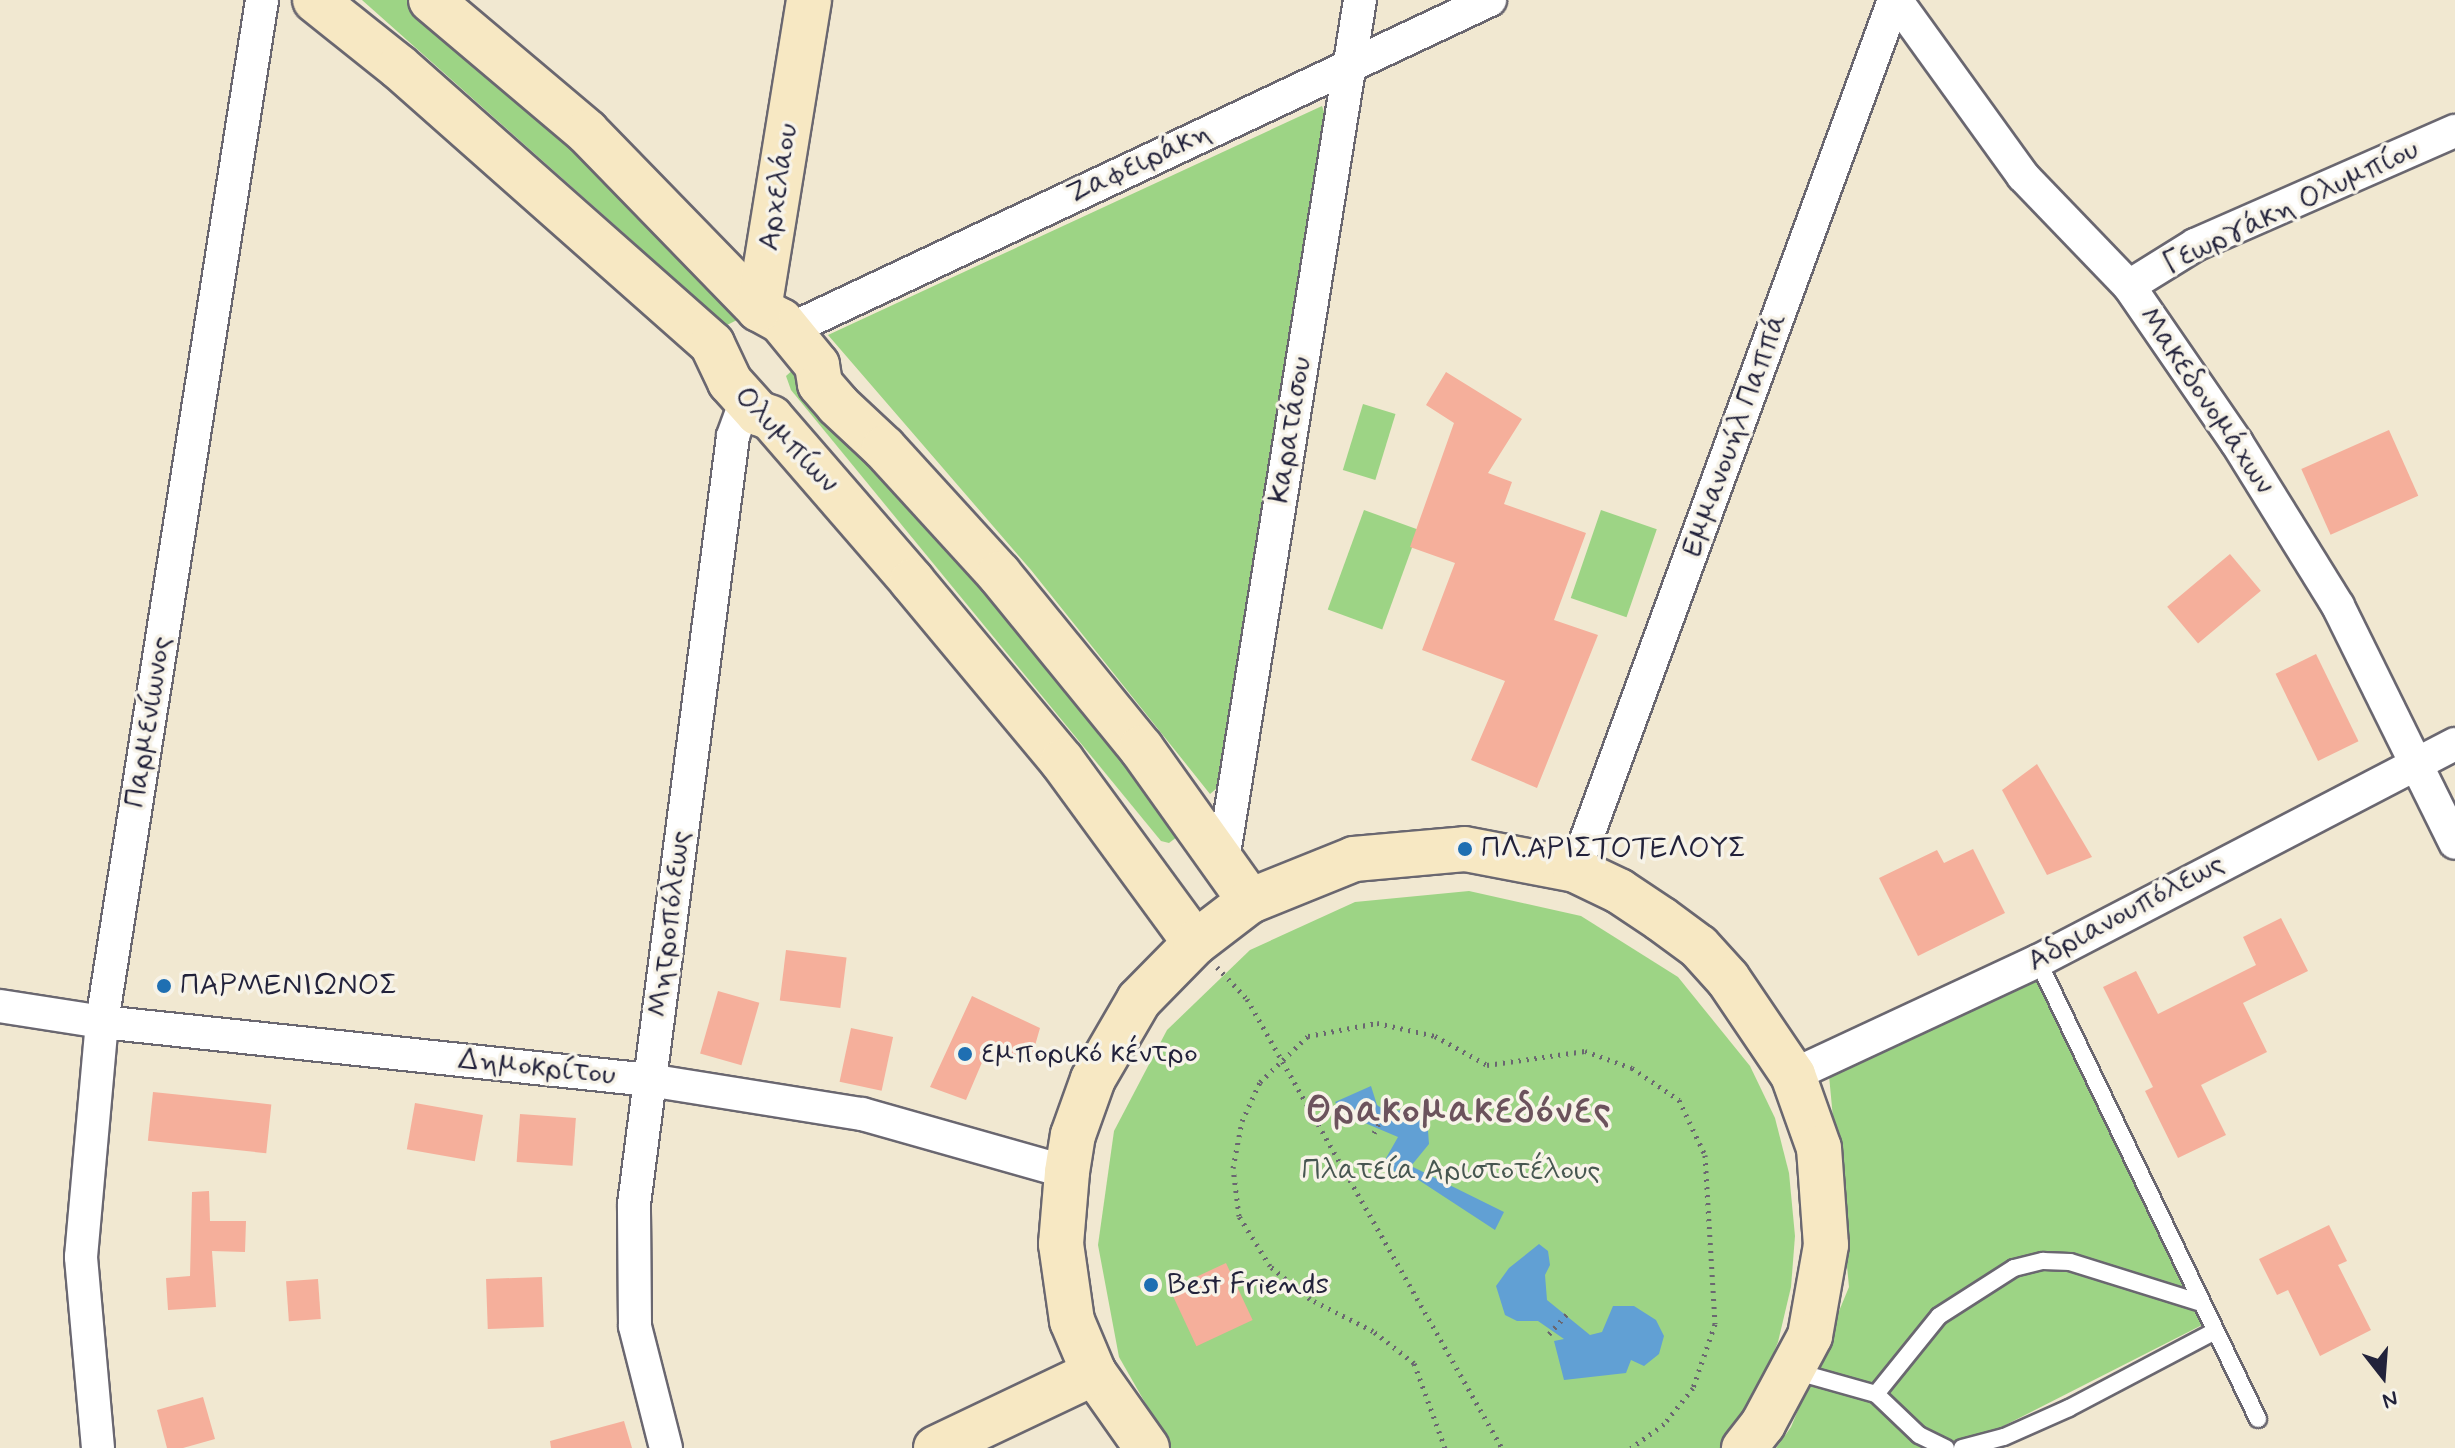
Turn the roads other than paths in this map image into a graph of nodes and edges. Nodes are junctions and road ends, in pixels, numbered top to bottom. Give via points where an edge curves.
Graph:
1 (262, 0) edge
2 (315, 0) edge
3 (431, 0) edge
4 (809, 0) edge
5 (1360, 0) edge
6 (1490, 0) edge
7 (1895, 0) edge
8 (1348, 66) junction
9 (2455, 131) edge
10 (2129, 286) junction
11 (774, 319) junction
12 (712, 344) junction
13 (820, 384) junction
14 (759, 409) junction
15 (2455, 744) edge
16 (2417, 761) junction
17 (2455, 843) edge
18 (1223, 860) junction
19 (1575, 870) junction
20 (1250, 901) junction
21 (1195, 943) junction
22 (2038, 961) junction
23 (0, 1006) edge
24 (102, 1022) junction
25 (1793, 1075) junction
26 (649, 1080) junction
27 (1067, 1172) junction
28 (2202, 1303) junction
29 (2215, 1331) junction
30 (1794, 1370) junction
31 (1094, 1373) junction
32 (1876, 1394) junction
33 (2258, 1419) dead end
34 (98, 1448) edge
35 (666, 1448) edge
36 (936, 1448) edge
37 (1147, 1448) edge
38 (1744, 1448) edge
39 (1946, 1448) edge
40 (1962, 1448) edge

1 - 24 street, Παρμενίωνος
2 - 12 street, Ολυμπίων via 399,67
3 - 11 street, Ολυμπίων via 587,132
4 - 11 street, Αρχελάου
5 - 8 street, Καρατάσου
6 - 8 street, Ζαφειράκη
7 - 10 street, Μακεδονομάχων via 2023,176
7 - 19 street, Εμμανουήλ Παππά
8 - 11 street, Ζαφειράκη
8 - 18 street, Καρατάσου
9 - 10 street, Γεωργάκη Ολυμπίου via 2195,245
10 - 16 street, Μακεδονομάχων via 2304,547
11 - 12 street via 745,308 725,317
11 - 13 street, Ολυμπίων via 817,365
12 - 14 street, Ολυμπίων via 730,382
13 - 14 street via 804,408 787,416
13 - 18 street, Ολυμπίων via 999,574 1141,748
14 - 21 street, Ολυμπίων via 1062,761
14 - 26 street, Μητροπόλεως via 733,436
15 - 16 street, Αδριανουπόλεως
16 - 17 street, Μακεδονομάχων
16 - 22 street, Αδριανουπόλεως
18 - 20 street, Ολυμπίων
19 - 20 street via 1465,849 1354,859
19 - 25 street via 1619,891 1699,947 1755,1013
20 - 21 street
21 - 27 street via 1139,1000 1093,1079 1073,1135
22 - 25 street, Αδριανουπόλεως
22 - 28 lane
23 - 24 street, Δημοκρίτου
24 - 26 street, Δημοκρίτου
24 - 34 street, Παρμενίωνος via 81,1257
25 - 30 street via 1819,1148 1826,1245 1810,1336
26 - 27 street, Δημοκρίτου via 862,1114
26 - 35 street, Μητροπόλεως via 634,1204 635,1326
27 - 31 street via 1061,1244 1072,1321
28 - 29 lane
28 - 32 lane via 2070,1262 2014,1268 1939,1316
29 - 33 lane
29 - 40 lane via 2069,1408 2004,1437
30 - 32 lane
30 - 38 street
31 - 36 street
31 - 37 street
32 - 39 lane via 1919,1435

